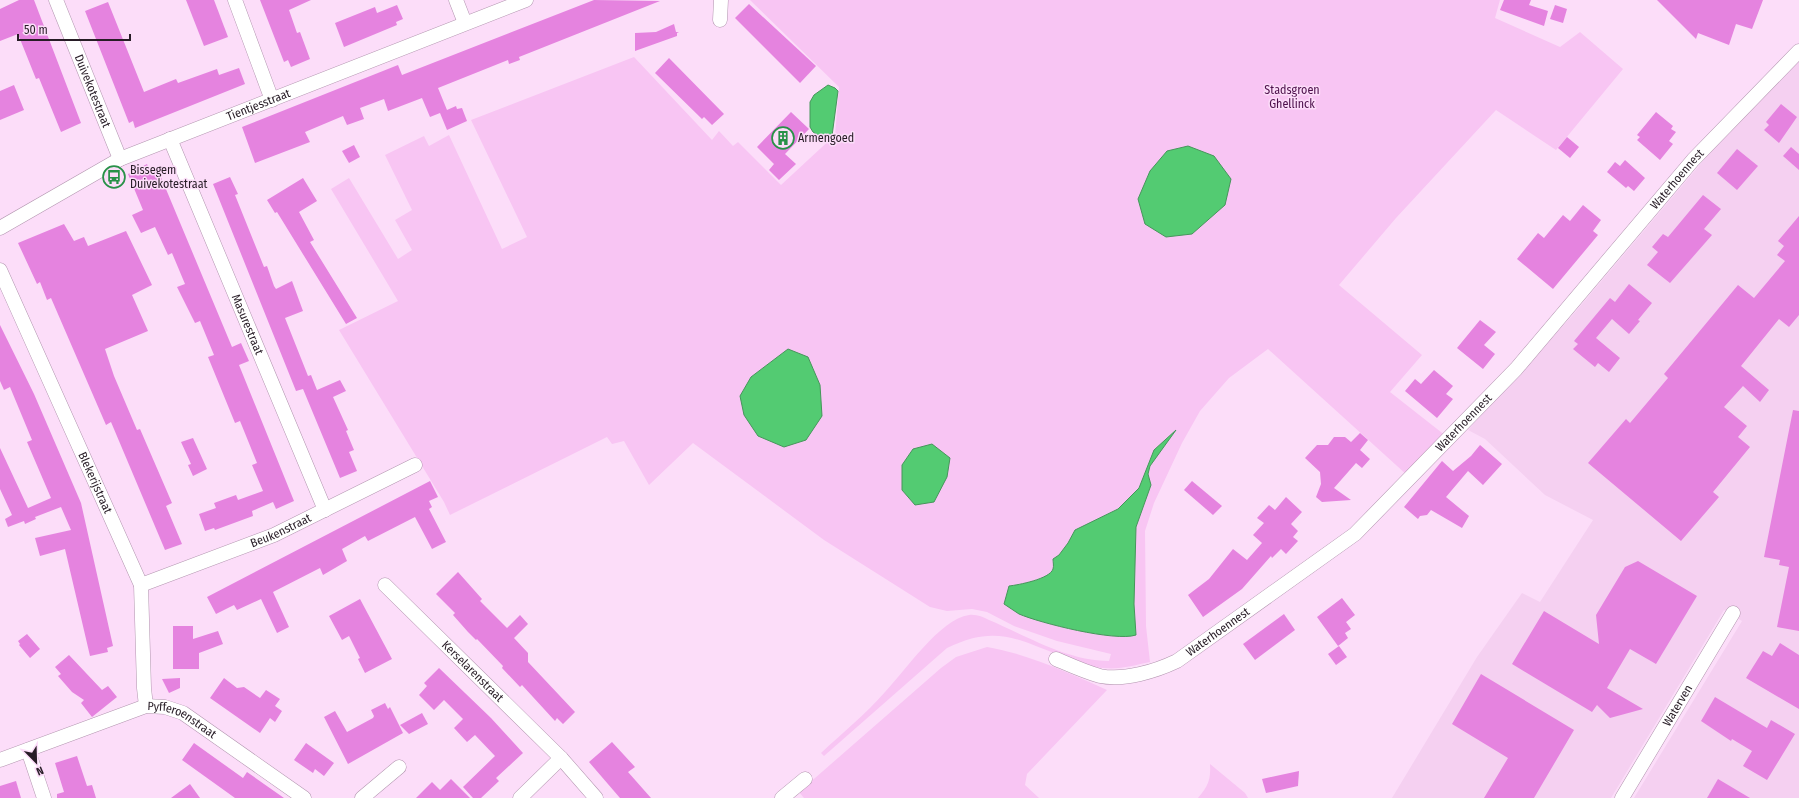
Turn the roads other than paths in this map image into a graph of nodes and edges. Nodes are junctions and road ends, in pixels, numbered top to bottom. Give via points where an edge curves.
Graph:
1 (56, 0) edge
2 (235, 0) edge
3 (456, 0) edge
4 (526, 0) edge
5 (720, 0) edge
6 (720, 20) dead end
7 (465, 23) junction
8 (1799, 51) edge
9 (272, 100) junction
10 (170, 139) junction
11 (120, 159) junction
12 (0, 228) edge
13 (0, 270) edge
14 (415, 465) dead end
15 (324, 510) junction
16 (141, 585) junction
17 (385, 585) dead end
18 (1733, 613) dead end
19 (1056, 659) dead end
20 (146, 706) junction
21 (28, 750) junction
22 (561, 758) junction
23 (0, 760) edge
24 (398, 767) dead end
25 (805, 779) dead end
26 (44, 798) edge
27 (304, 798) edge
28 (362, 798) edge
29 (520, 798) edge
30 (596, 798) edge
31 (782, 798) edge
32 (1622, 798) edge

1 - 11 street, Duivekotestraat
2 - 9 street
3 - 7 street
4 - 7 street, Tientjesstraat
5 - 6 street
7 - 9 street, Tientjesstraat
8 - 19 street, Waterhoennest via 1693,160 1516,369 1355,534 1178,661 1159,670 1122,676 1100,676
9 - 10 street, Tientjesstraat
10 - 11 street, Tientjesstraat
10 - 15 street, Masurestraat
11 - 12 street, Tientjesstraat
13 - 16 street, Blekerijstraat
14 - 15 street, Beukenstraat
15 - 16 street, Beukenstraat via 274,535
16 - 20 street, Blekerijstraat
17 - 22 street, Kerselarenstraat
18 - 32 street, Waterven
20 - 21 street, Pyfferoenstraat
20 - 27 street, Pyfferoenstraat via 165,707 183,713
21 - 23 street, Pyfferoenstraat
21 - 26 street
22 - 29 street
22 - 30 street, Kerselarenstraat
24 - 28 street
25 - 31 street

